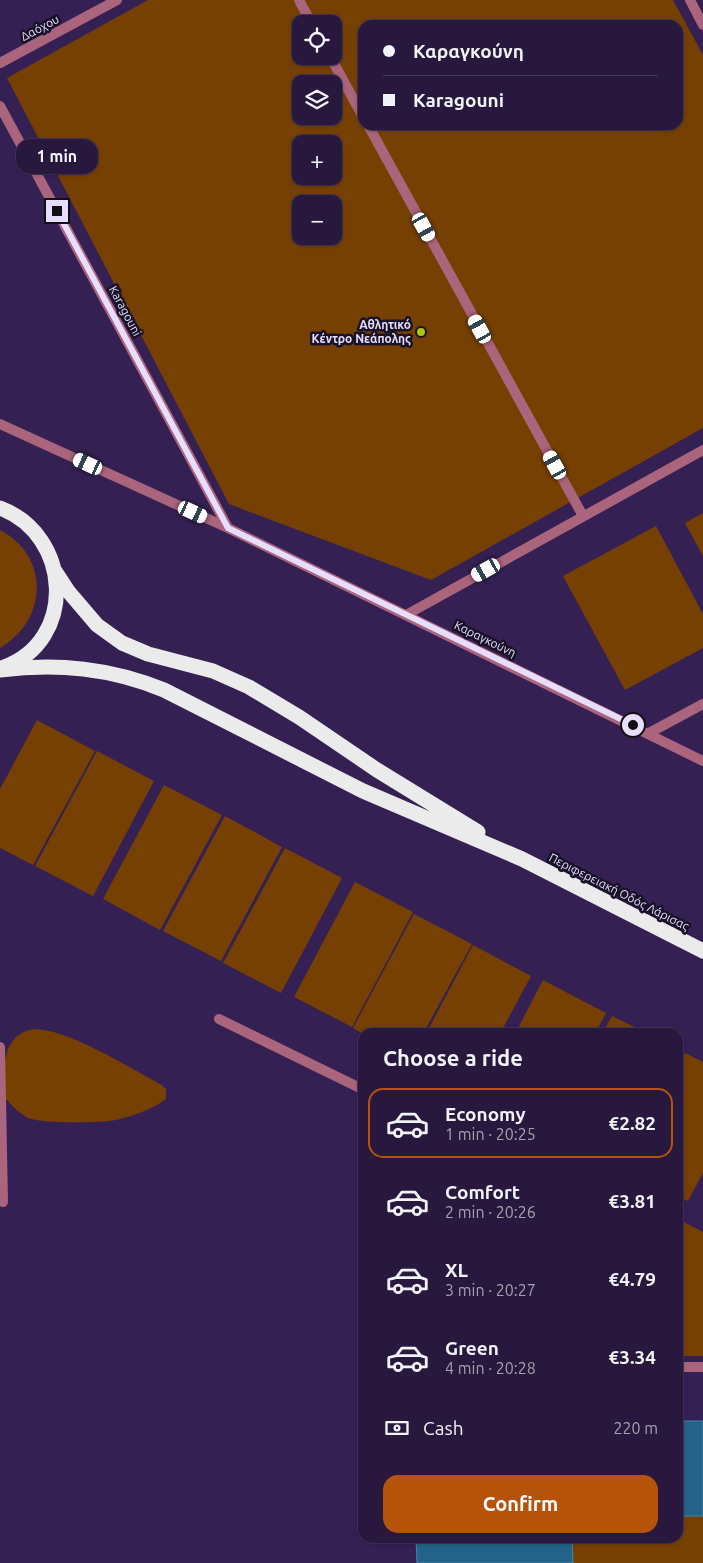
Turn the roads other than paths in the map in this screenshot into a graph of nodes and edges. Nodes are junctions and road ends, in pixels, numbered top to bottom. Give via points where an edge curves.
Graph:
1 (117, 0) edge
2 (299, 0) edge
3 (690, 0) edge
4 (307, 15) edge
5 (703, 25) edge
6 (0, 63) edge
7 (335, 65) edge
8 (0, 106) edge
9 (358, 108) edge
10 (371, 130) edge
11 (0, 424) edge
12 (703, 450) edge
13 (0, 508) edge
14 (583, 516) junction
15 (228, 528) junction
16 (55, 572) junction
17 (406, 615) junction
18 (0, 669) edge
19 (703, 704) edge
20 (649, 733) junction
21 (703, 761) edge
22 (522, 859) junction
23 (703, 951) edge
24 (219, 1019) dead end
25 (0, 1047) edge
26 (358, 1087) edge
27 (4, 1202) dead end
28 (683, 1367) edge
29 (703, 1367) edge

1 - 6 street, Δαόχου
2 - 4 street
3 - 5 street
7 - 9 street
8 - 15 street, Karagouni
10 - 14 street
11 - 15 street, Καραγκούνη
12 - 14 street
13 - 16 highway via 27,522 40,537
14 - 17 street
15 - 17 street, Καραγκούνη
16 - 18 highway via 57,591 48,627 24,656
16 - 22 highway via 97,625 122,644 213,671 249,687
17 - 20 street, Καραγκούνη
18 - 22 highway via 34,666 86,668 142,681 362,791
19 - 20 street
20 - 21 street, Καραγκούνη
22 - 23 highway, Περιφερειακή Οδός Λάρισας
24 - 26 street
25 - 27 street
28 - 29 street

